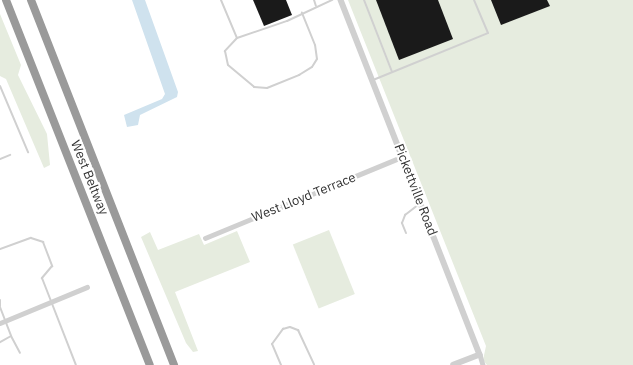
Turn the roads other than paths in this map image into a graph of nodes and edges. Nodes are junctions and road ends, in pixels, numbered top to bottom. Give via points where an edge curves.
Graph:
1 (6, 0) edge
2 (31, 0) edge
3 (221, 0) edge
4 (314, 0) edge
5 (332, 0) edge
6 (341, 0) edge
7 (364, 0) edge
8 (474, 0) edge
9 (316, 6) junction
10 (302, 14) junction
11 (237, 38) junction
12 (392, 72) junction
13 (372, 80) junction
14 (0, 86) edge
15 (28, 152) dead end
16 (10, 154) dead end
17 (402, 157) junction
18 (0, 159) edge
19 (420, 203) junction
20 (406, 233) dead end
21 (205, 238) dead end
22 (0, 249) edge
23 (87, 287) dead end
24 (0, 300) edge
25 (52, 302) junction
26 (0, 306) edge
27 (6, 321) junction
28 (0, 323) edge
29 (11, 336) junction
30 (0, 342) edge
31 (20, 353) dead end
32 (480, 355) junction
33 (76, 365) edge
34 (150, 365) edge
35 (174, 365) edge
36 (281, 365) edge
37 (314, 365) edge
38 (454, 365) edge
39 (483, 365) edge

1 - 34 highway, West Beltway
2 - 35 highway, West Beltway
3 - 11 lane
4 - 9 lane
5 - 9 lane
6 - 13 street, Pickettville Road
7 - 12 lane
8 - 12 lane via 488,33
9 - 10 lane
10 - 11 lane
10 - 11 lane via 315,45 317,59 312,67 299,75 267,88 254,87 228,65 226,51
12 - 13 lane
13 - 17 street, Pickettville Road
14 - 15 lane
16 - 18 lane
17 - 19 street, Pickettville Road
17 - 21 street, West Lloyd Terrace
19 - 20 lane via 405,215 402,223
19 - 32 street, Pickettville Road
22 - 25 lane via 31,238 43,242 52,266 42,278
23 - 25 street
24 - 26 lane
25 - 27 street
25 - 33 lane
26 - 27 lane
27 - 28 street
27 - 29 lane
29 - 30 lane
29 - 31 lane
32 - 38 street
32 - 39 street
36 - 37 lane via 272,344 282,329 290,327 298,330

